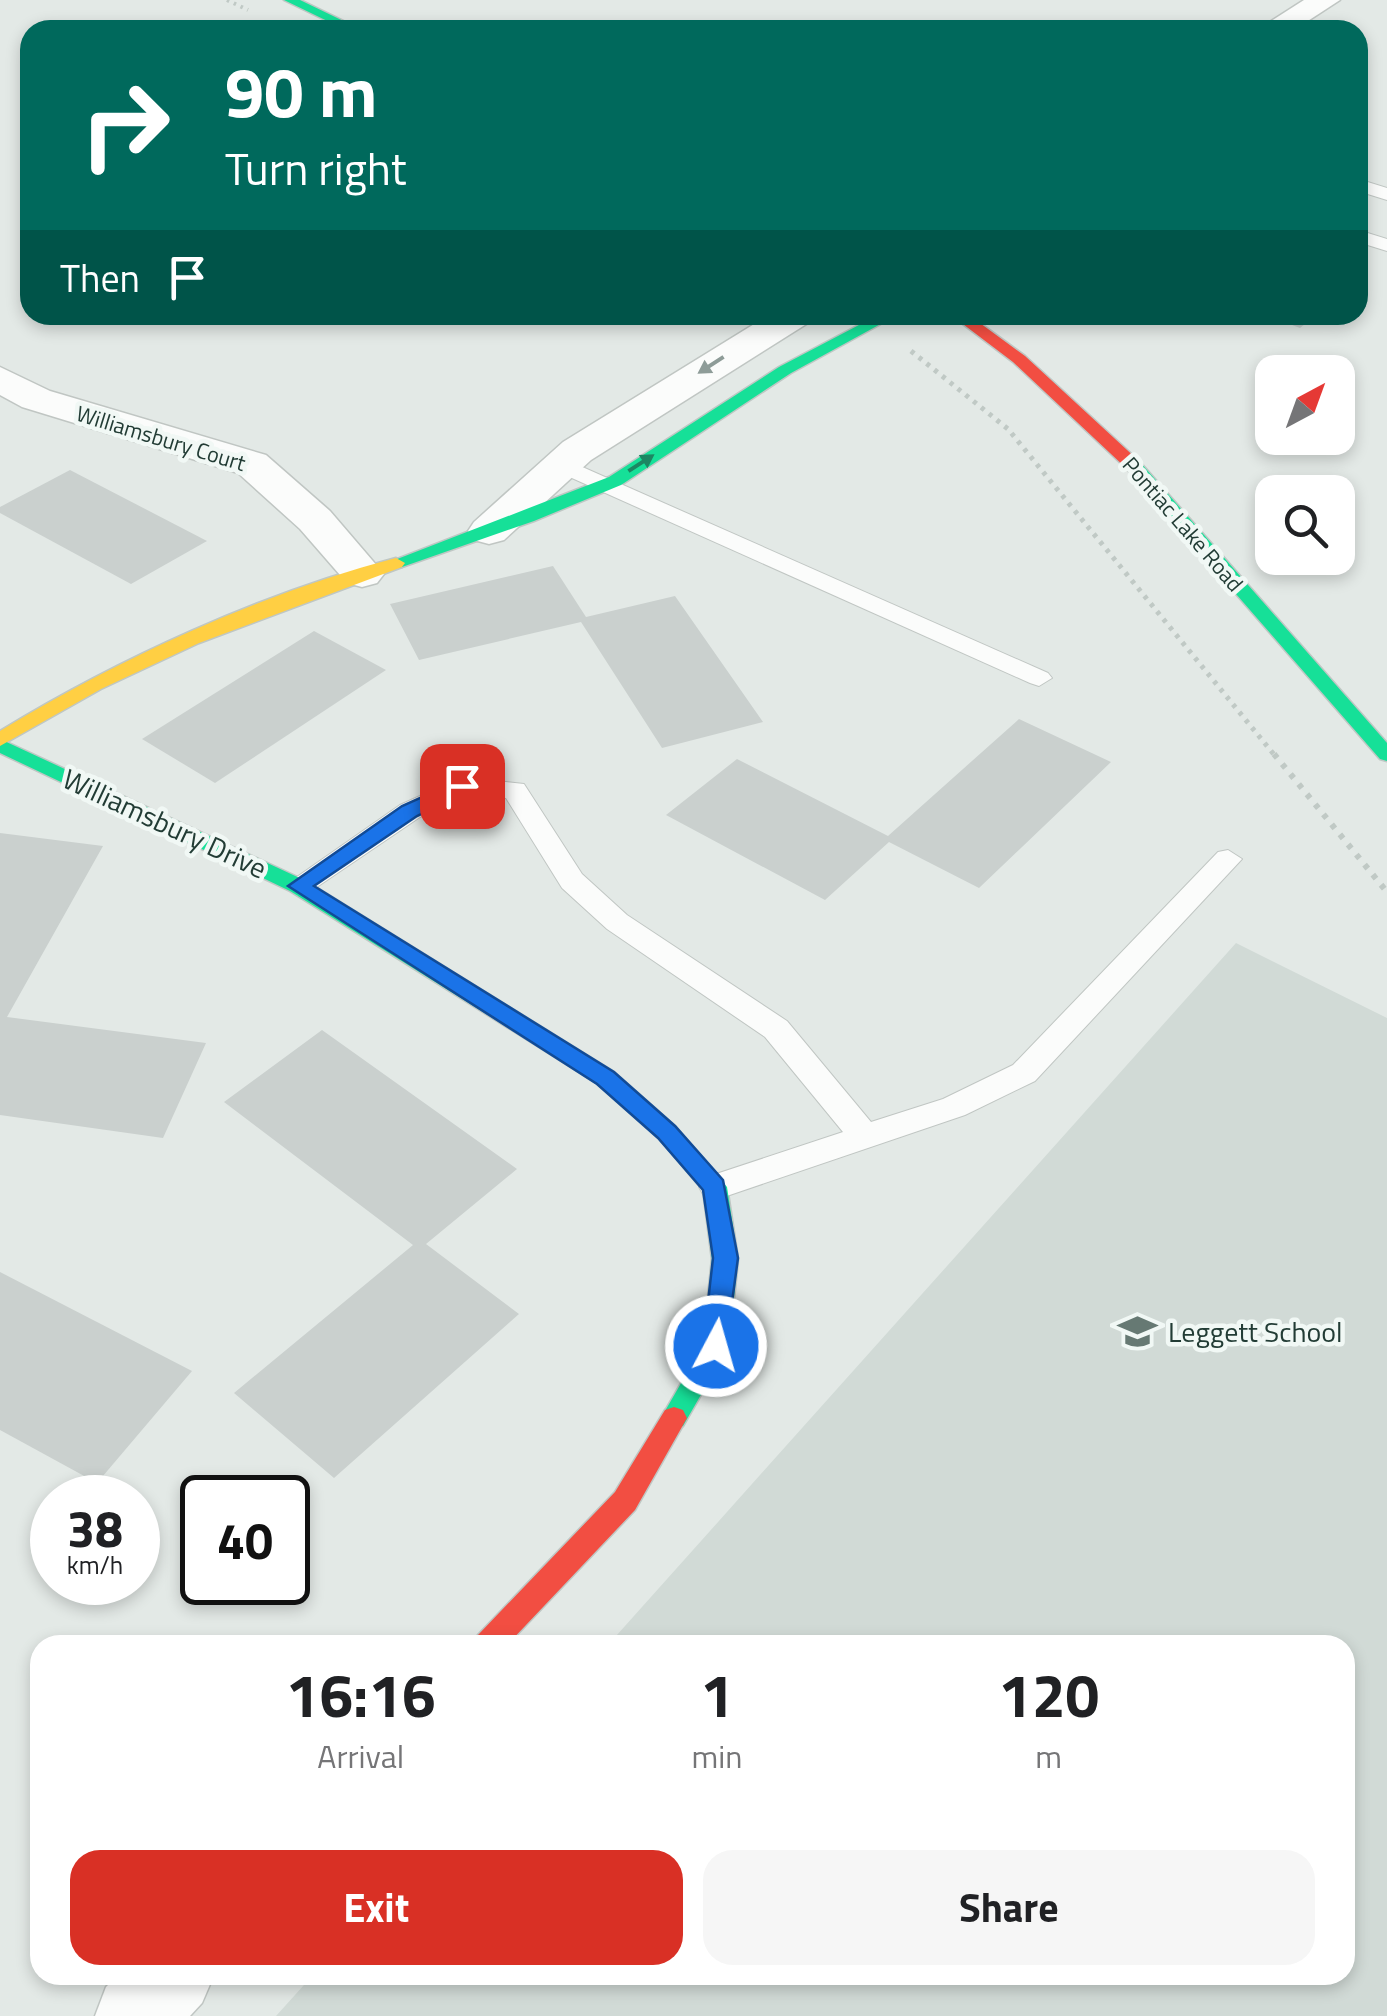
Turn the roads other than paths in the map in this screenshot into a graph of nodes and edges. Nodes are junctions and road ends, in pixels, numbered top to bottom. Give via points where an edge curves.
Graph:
1 (290, 0) edge
2 (1324, 0) edge
3 (334, 20) edge
4 (1289, 20) edge
5 (779, 325) edge
6 (866, 325) edge
7 (974, 325) edge
8 (0, 379) edge
9 (18, 403) edge
10 (562, 465) junction
11 (608, 485) junction
12 (489, 531) junction
13 (362, 574) junction
14 (1040, 678) dead end
15 (0, 743) edge
16 (1387, 755) edge
17 (1228, 859) dead end
18 (298, 886) junction
19 (866, 1136) junction
20 (714, 1187) junction
21 (498, 1635) edge
22 (165, 1985) edge
23 (136, 2016) edge

1 - 3 street
2 - 4 street
5 -> 10 street, Williamsbury Drive
11 -> 6 street, Williamsbury Drive via 809,352
7 - 16 street, Pontiac Lake Road via 1088,417
8 - 9 street, Williamsbury Court
9 - 13 street, Williamsbury Court via 252,464
10 - 11 lane
10 - 12 street, Williamsbury Drive
11 - 12 street, Williamsbury Drive
11 - 14 lane
12 - 13 street, Williamsbury Drive
13 - 15 street, Williamsbury Drive via 148,651 54,701
15 - 18 street, Williamsbury Drive
17 - 19 lane via 1024,1073
18 - 19 lane via 410,811 462,786 514,790 572,881 617,922 776,1029
18 - 20 street, Williamsbury Drive via 606,1078
19 - 20 lane
20 - 21 street via 725,1258 716,1346 625,1502
22 - 23 street

